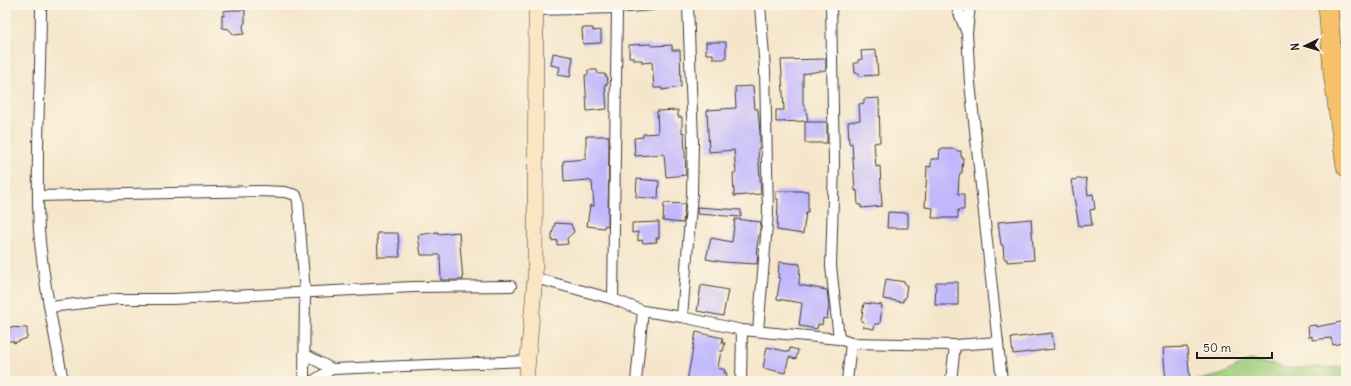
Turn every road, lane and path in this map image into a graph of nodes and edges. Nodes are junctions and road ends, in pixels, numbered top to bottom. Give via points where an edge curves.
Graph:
1 (41, 5) edge
2 (644, 5) edge
3 (652, 5) edge
4 (688, 5) edge
5 (760, 5) edge
6 (831, 5) edge
7 (956, 5) edge
8 (970, 5) edge
9 (1328, 5) edge
10 (536, 8) edge
11 (617, 8) junction
12 (967, 33) junction
13 (1346, 167) edge
14 (38, 196) junction
15 (535, 278) junction
16 (511, 286) dead end
17 (305, 293) junction
18 (613, 299) junction
19 (50, 306) junction
20 (643, 311) junction
21 (682, 317) junction
22 (742, 330) junction
23 (758, 331) junction
24 (839, 339) junction
25 (998, 342) junction
26 (850, 343) junction
27 (955, 345) junction
28 (304, 354) junction
29 (528, 361) junction
30 (332, 369) junction
31 (63, 381) edge
32 (304, 381) edge
33 (313, 381) edge
34 (526, 381) edge
35 (636, 381) edge
36 (741, 381) edge
37 (847, 381) edge
38 (951, 381) edge
39 (1002, 381) edge

1 - 14 street
2 - 3 street
2 - 11 street
4 - 21 street via 693,141 692,194
5 - 23 street via 765,70 768,213
6 - 24 street via 834,162 831,266
7 - 12 street
8 - 12 street
9 - 13 highway via 1333,73
10 - 11 street
10 - 15 street
11 - 18 street
12 - 25 street via 970,83
14 - 17 street via 261,191 296,195
14 - 19 street via 39,232
15 - 18 street
15 - 29 street
16 - 17 street via 413,287
17 - 19 street via 118,299
17 - 28 street
18 - 20 street
19 - 31 street
20 - 21 street
20 - 35 street
21 - 22 street
22 - 23 street
22 - 36 street
23 - 24 street
24 - 26 street
25 - 27 street
25 - 39 street
26 - 27 street
26 - 37 street
27 - 38 street
28 - 30 street
28 - 32 street
29 - 30 street
29 - 34 street
30 - 33 street

